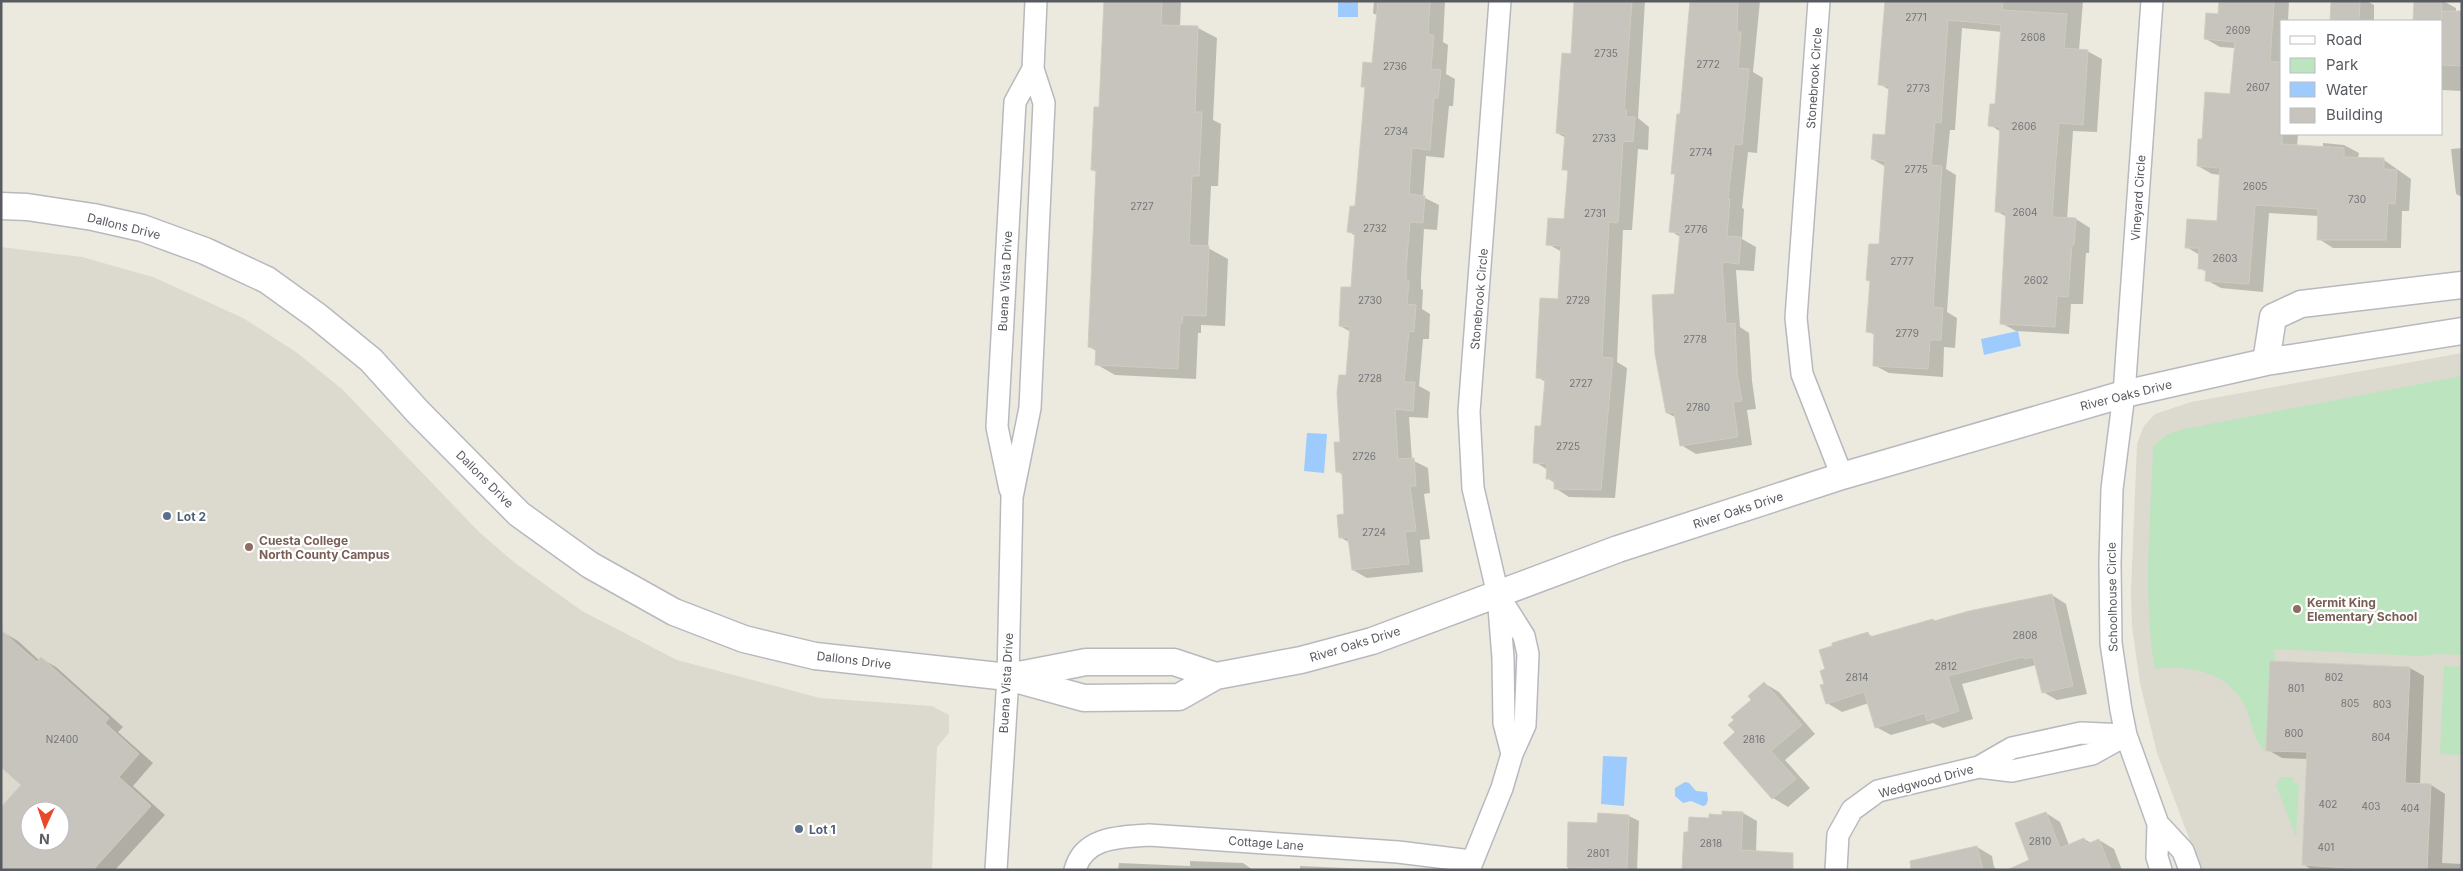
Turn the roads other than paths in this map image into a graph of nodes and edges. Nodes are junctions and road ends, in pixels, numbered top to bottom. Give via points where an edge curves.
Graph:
1 (1036, 1) edge
2 (1500, 1) edge
3 (1818, 1) edge
4 (2152, 1) edge
5 (1033, 69) junction
6 (1, 206) edge
7 (2462, 285) edge
8 (2462, 330) edge
9 (2266, 362) junction
10 (2124, 394) junction
11 (1842, 476) junction
12 (1012, 496) junction
13 (1498, 595) junction
14 (1216, 676) junction
15 (1008, 677) junction
16 (2126, 735) junction
17 (2158, 824) junction
18 (1470, 865) edge
19 (996, 870) edge
20 (1076, 870) edge
21 (1836, 870) edge
22 (2161, 870) edge
23 (2190, 870) edge

1 - 5 street, Buena Vista Drive
2 - 13 street, Stonebrook Circle via 1469,412 1473,488
3 - 11 street, Stonebrook Circle via 1796,318 1802,374
4 - 10 street, Vineyard Circle
5 - 12 street, Buena Vista Drive via 1044,102 1031,398
5 - 12 street, Buena Vista Drive via 1015,102 997,428
6 - 15 street, Dallons Drive via 93,217 142,228 205,251 267,280 371,360 519,514 590,565 674,612 744,639 814,656
7 - 9 street via 2301,304 2273,317
8 - 9 street, River Oaks Drive
9 - 10 street, River Oaks Drive
10 - 11 street, River Oaks Drive
10 - 16 street, Schoolhouse Circle via 2112,488 2110,563 2111,643
11 - 13 street, River Oaks Drive via 1618,549
12 - 15 street, Buena Vista Drive
13 - 14 street, River Oaks Drive via 1372,641 1300,660
13 - 18 street, Cottage Lane via 1504,723 1512,754 1502,788
14 - 15 street, River Oaks Drive via 1174,662 1086,662
14 - 15 street, River Oaks Drive via 1179,697 1129,699 1084,698
15 - 19 street, Buena Vista Drive
16 - 17 street, Schoolhouse Circle
16 - 21 street, Wedgwood Drive via 2081,733 2012,748 1979,767 1878,791 1852,810 1838,835
17 - 22 street, Schoolhouse Circle via 2157,857
17 - 23 street, Schoolhouse Circle via 2183,850
18 - 20 street, Cottage Lane via 1398,852 1149,836 1108,838 1088,849

